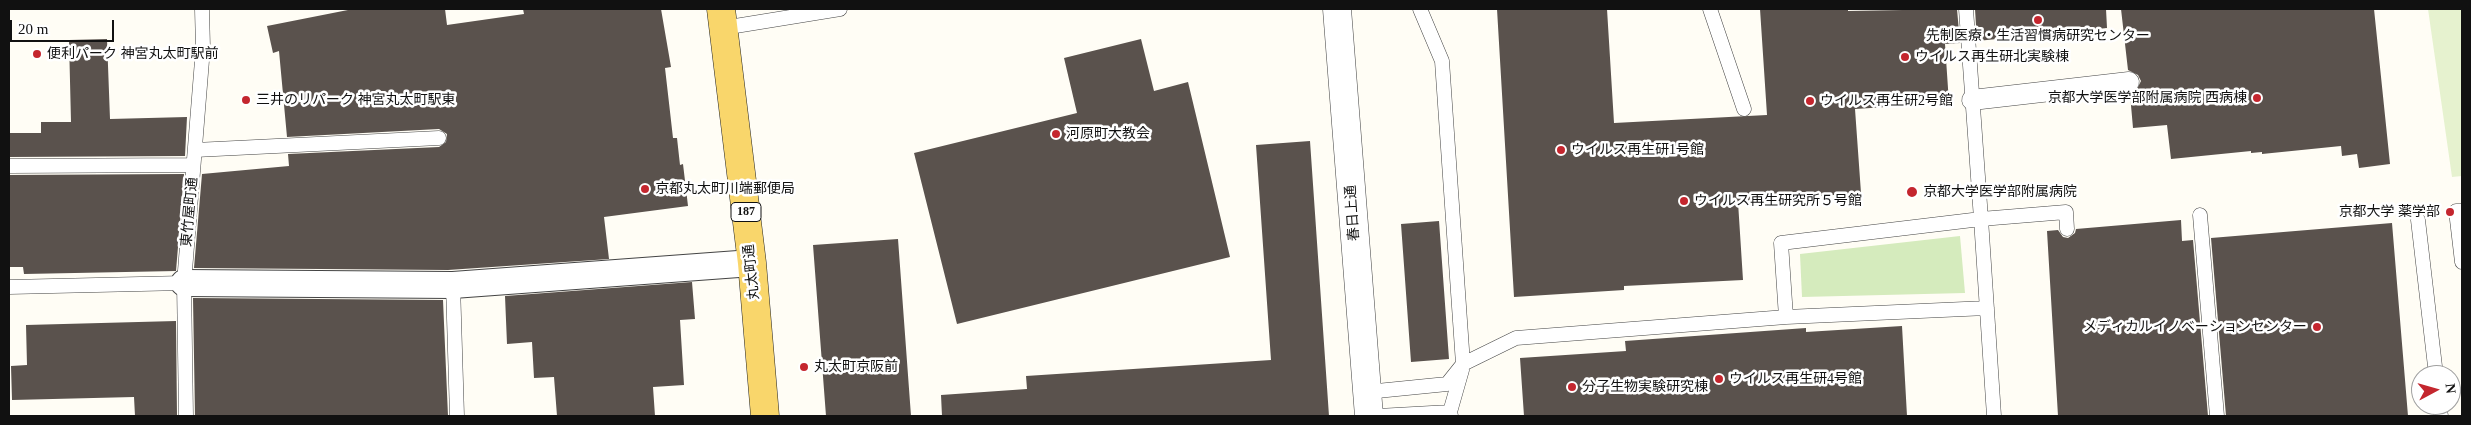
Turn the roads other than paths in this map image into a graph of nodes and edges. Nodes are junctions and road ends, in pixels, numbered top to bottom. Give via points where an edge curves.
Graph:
1 (202, 9) edge
2 (840, 9) edge
3 (1337, 9) edge
4 (1420, 9) edge
5 (1710, 9) edge
6 (1966, 9) edge
7 (722, 18) edge
8 (2129, 82) dead end
9 (1972, 100) junction
10 (1744, 109) dead end
11 (439, 138) dead end
12 (195, 150) junction
13 (193, 165) junction
14 (9, 166) edge
15 (2462, 211) edge
16 (2200, 215) dead end
17 (1981, 219) junction
18 (2418, 220) dead end
19 (2068, 229) dead end
20 (2462, 262) edge
21 (752, 263) junction
22 (184, 283) junction
23 (452, 285) junction
24 (9, 287) edge
25 (1987, 308) junction
26 (1786, 317) junction
27 (1463, 364) junction
28 (2435, 365) edge
29 (1371, 408) edge
30 (1450, 414) edge
31 (186, 416) edge
32 (457, 416) edge
33 (765, 416) edge
34 (1994, 416) edge
35 (2217, 416) edge

1 - 12 lane, 東竹屋町通
2 - 7 lane
3 - 29 street, 春日上通
4 - 27 lane via 1442,62
5 - 10 lane
6 - 9 lane
7 - 21 main road, 丸太町通 / 187
8 - 9 street
9 - 17 lane
11 - 12 lane
12 - 13 lane, 東竹屋町通
13 - 14 lane
13 - 22 lane, 東竹屋町通
15 - 20 lane via 2456,211
16 - 35 lane
17 - 19 lane via 2066,212
17 - 25 lane
17 - 26 lane via 1781,243
18 - 28 lane
21 - 23 street
21 - 33 main road, 丸太町通 / 187
22 - 23 street
22 - 24 lane
22 - 31 lane, 東竹屋町通
23 - 32 lane
25 - 26 lane
25 - 34 lane
26 - 27 lane via 1516,338
27 - 29 lane via 1447,384
27 - 30 lane
29 - 30 lane

